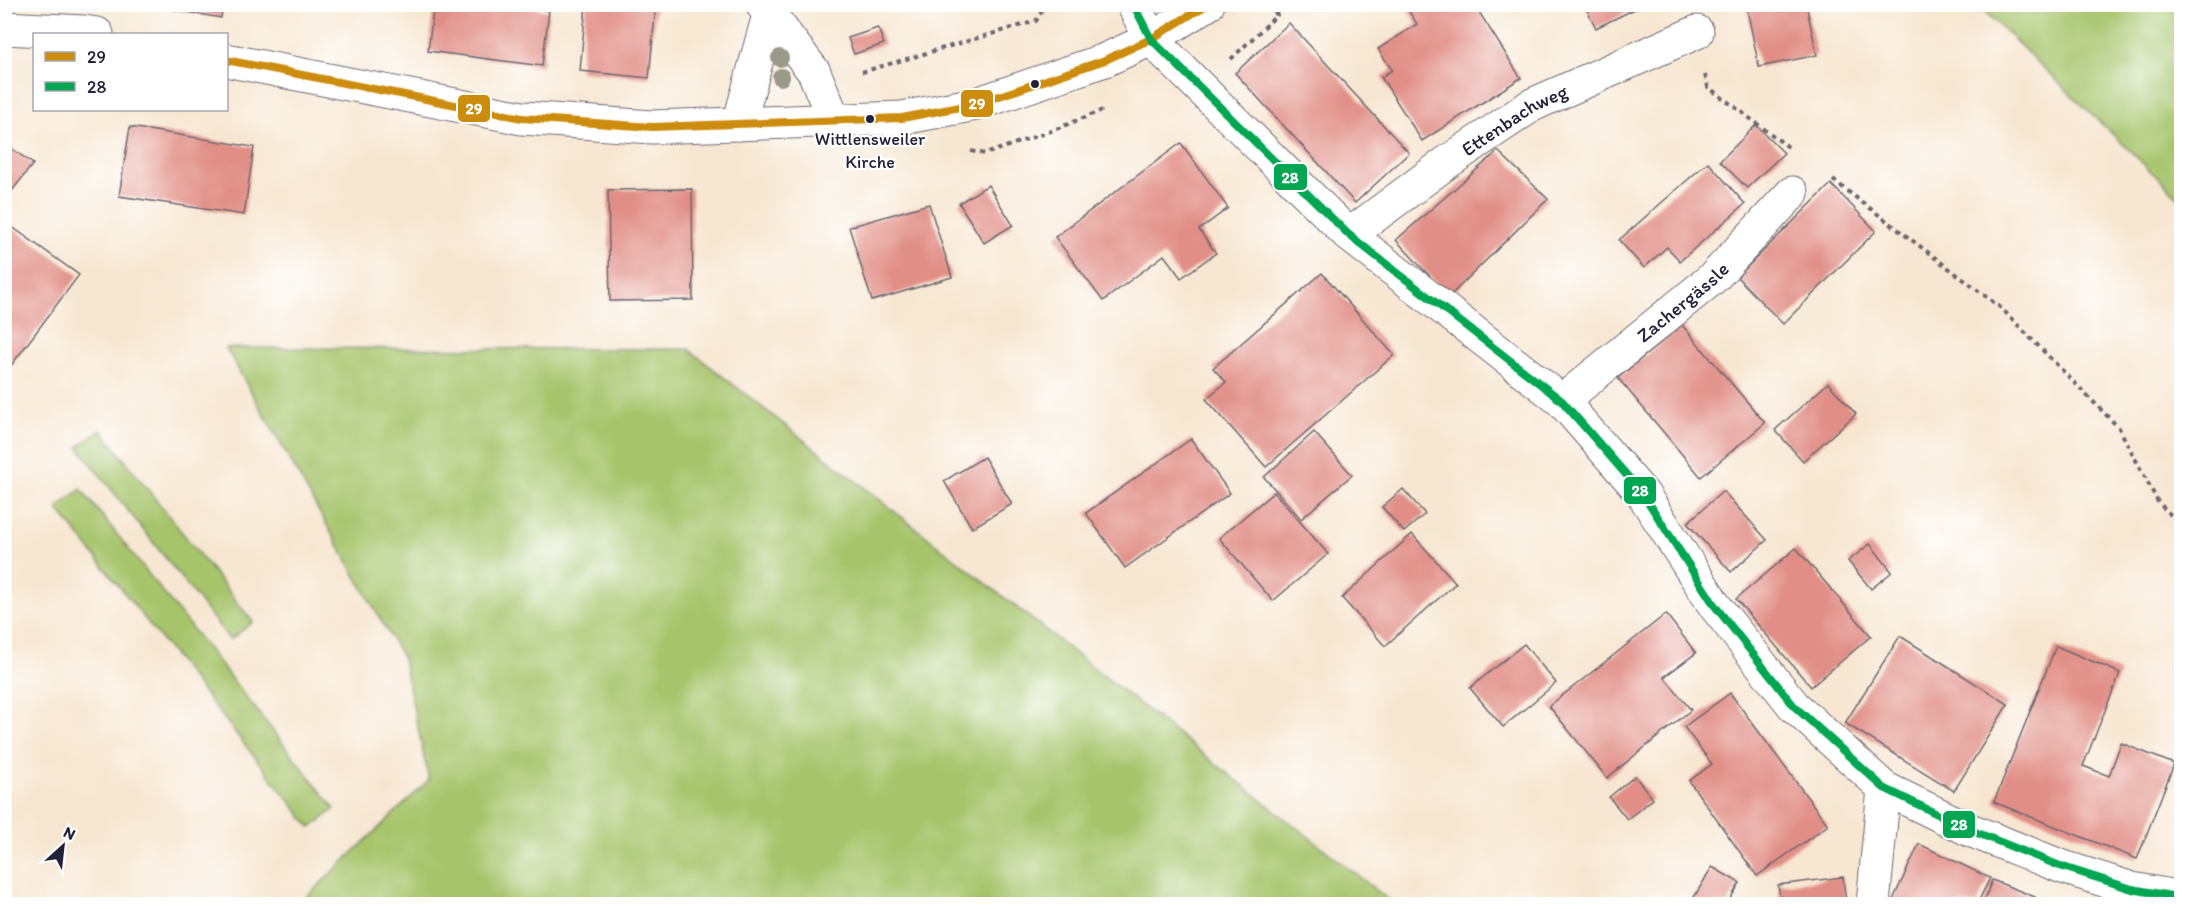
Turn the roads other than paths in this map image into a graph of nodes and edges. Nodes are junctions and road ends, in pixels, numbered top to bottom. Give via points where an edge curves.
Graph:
1 (1133, 4) edge
2 (1208, 4) edge
3 (766, 10) edge
4 (4, 28) edge
5 (1697, 32) road end
6 (90, 33) edge
7 (1151, 39) junction
8 (228, 60) edge
9 (834, 120) junction
10 (739, 124) junction
11 (1792, 193) dead end
12 (1349, 234) junction
13 (1562, 401) junction
14 (1884, 788) junction
15 (2181, 898) edge
16 (1872, 904) edge

1 - 7 street
2 - 7 street
3 - 9 street via 814,72
3 - 10 street
4 - 6 street
5 - 12 street, Ettenbachweg via 1532,105
7 - 9 street via 1105,60 976,104 902,117
7 - 12 street
8 - 10 street via 522,117 652,127
9 - 10 street
11 - 13 street, Zachergässle via 1714,278
12 - 13 street
13 - 14 street via 1643,494 1715,606 1794,706
14 - 15 street via 1970,830 2060,866 2132,889
14 - 16 street

